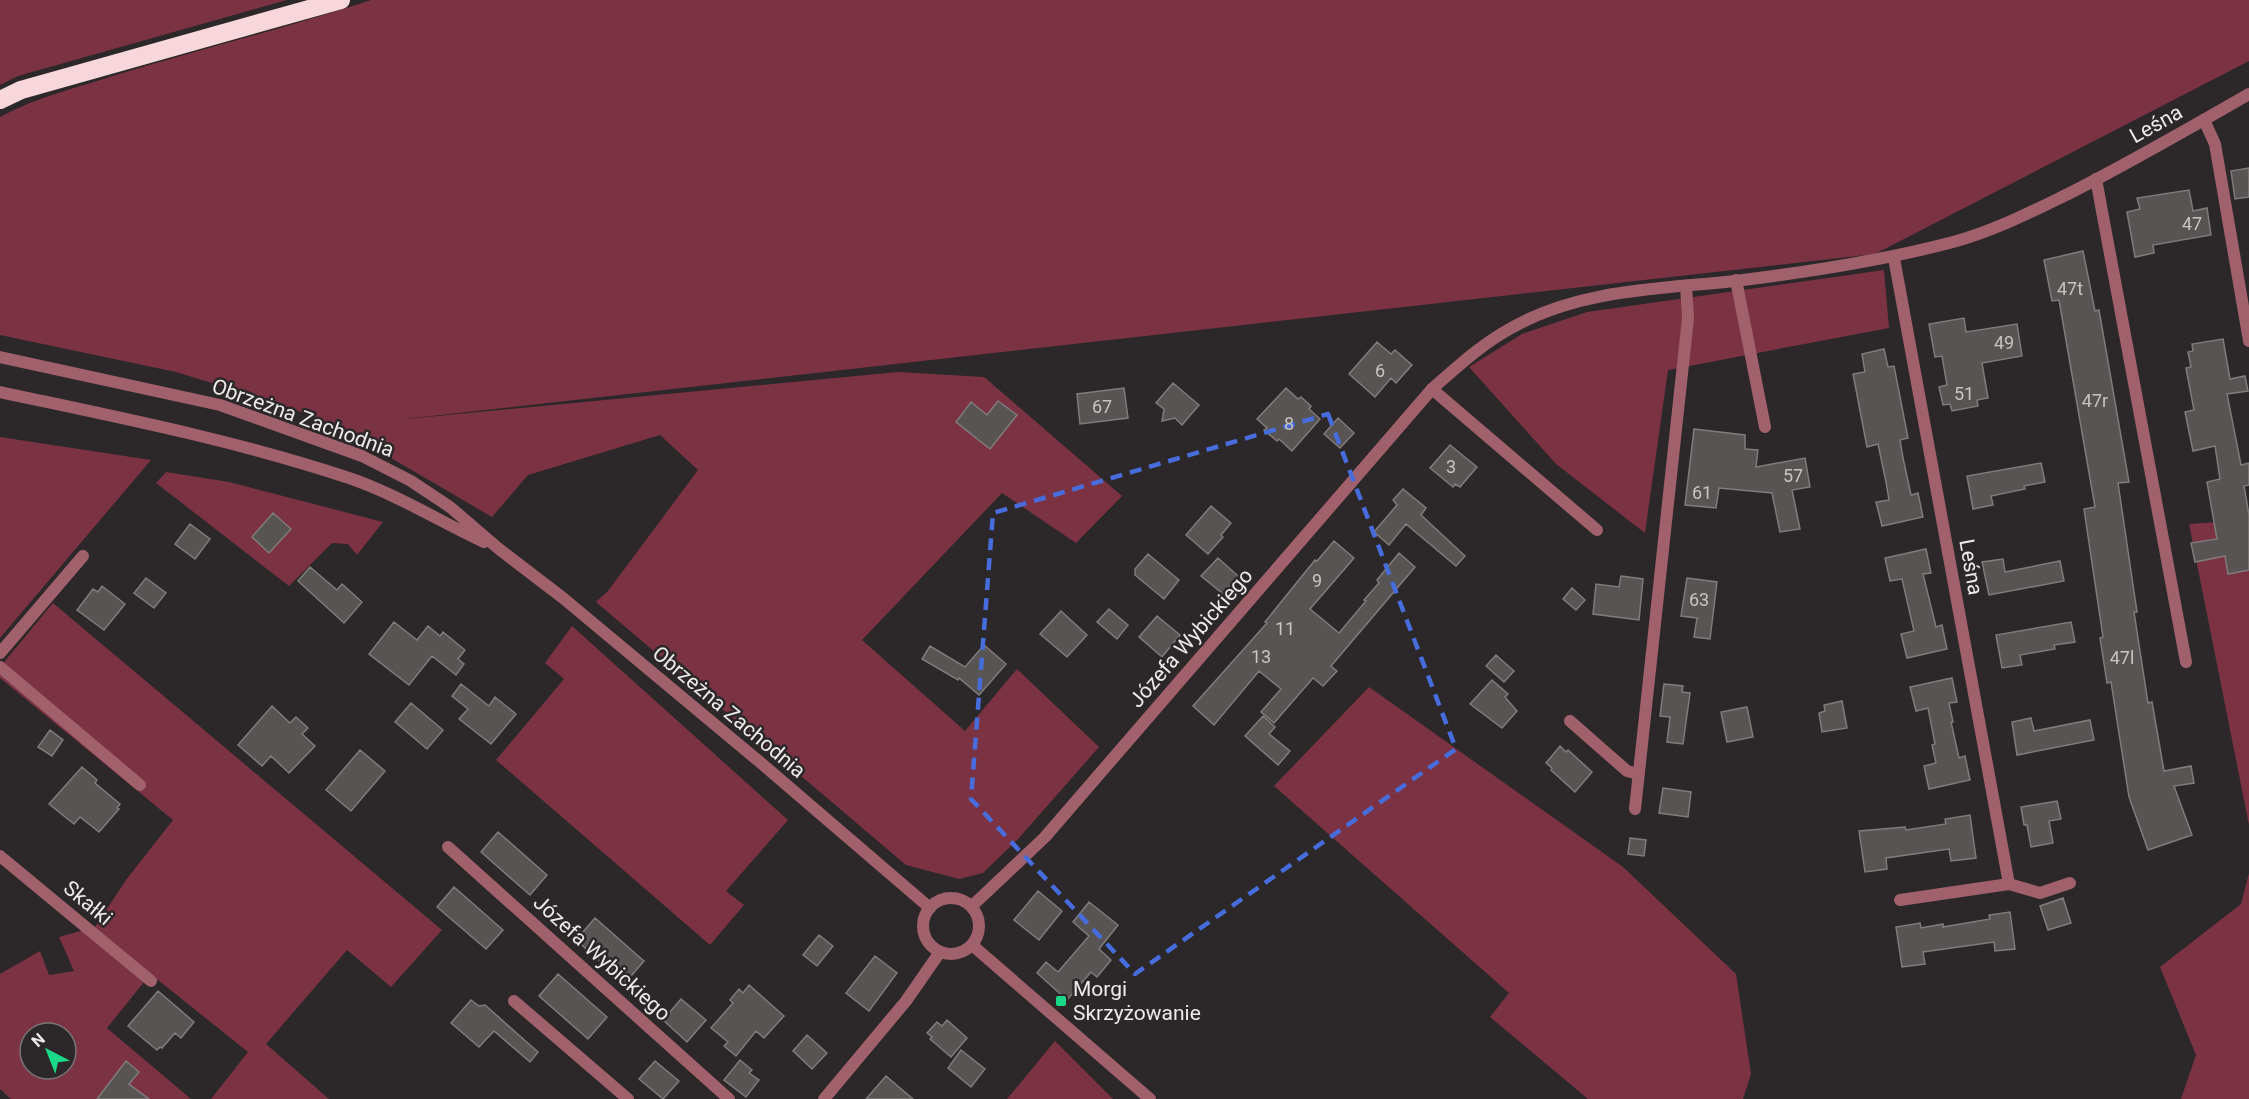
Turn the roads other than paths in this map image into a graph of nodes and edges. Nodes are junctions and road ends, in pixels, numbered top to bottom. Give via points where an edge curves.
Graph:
1 (341, 0) edge
2 (2249, 94) edge
3 (0, 100) edge
4 (2204, 120) junction
5 (2096, 179) junction
6 (1894, 258) junction
7 (1736, 280) junction
8 (1686, 286) junction
9 (1515, 325) joint
10 (2249, 341) edge
11 (0, 357) edge
12 (1432, 389) junction
13 (0, 392) edge
14 (1765, 428) dead end
15 (1597, 530) dead end
16 (499, 549) junction
17 (83, 556) dead end
18 (0, 653) edge
19 (2186, 662) dead end
20 (0, 667) edge
21 (1570, 721) dead end
22 (1638, 774) junction
23 (140, 785) dead end
24 (1635, 809) dead end
25 (448, 847) dead end
26 (0, 856) edge
27 (2009, 884) junction
28 (2070, 884) dead end
29 (1900, 900) dead end
30 (972, 906) junction
31 (930, 908) junction
32 (972, 945) junction
33 (940, 952) junction
34 (151, 981) dead end
35 (514, 1001) dead end
36 (628, 1099) edge
37 (729, 1099) edge
38 (824, 1099) edge
39 (1150, 1099) edge

1 - 3 highway via 21,90
2 - 4 street, Leśna
4 - 5 street, Leśna
4 - 10 street, Leśna via 2215,144
5 - 6 street, Leśna via 2025,215 1958,241
5 - 19 street
6 - 7 street, Leśna
6 - 27 street, Leśna
7 - 8 street, Leśna
7 - 14 street
8 - 9 street, Leśna via 1604,294
8 - 22 street via 1688,318
9 - 12 street, Józefa Wybickiego via 1473,353
11 - 16 street, Obrzeżna Zachodnia via 220,405 362,456 450,507
12 - 15 street
12 - 30 street, Józefa Wybickiego via 1045,837
13 - 16 street, Obrzeżna Zachodnia via 221,440 351,479
16 - 31 street, Obrzeżna Zachodnia via 752,755
17 - 18 street
20 - 23 street
21 - 22 street via 1627,771
22 - 24 street
25 - 37 street, Józefa Wybickiego
26 - 34 street, Skałki
27 - 28 street via 2040,892
27 - 29 street
30 - 31 street via 951,898 939,900
30 - 32 street via 980,926
31 - 33 street via 924,919 924,932 929,944
32 - 33 street via 963,952
32 - 39 street
33 - 38 street via 906,1001
35 - 36 street

